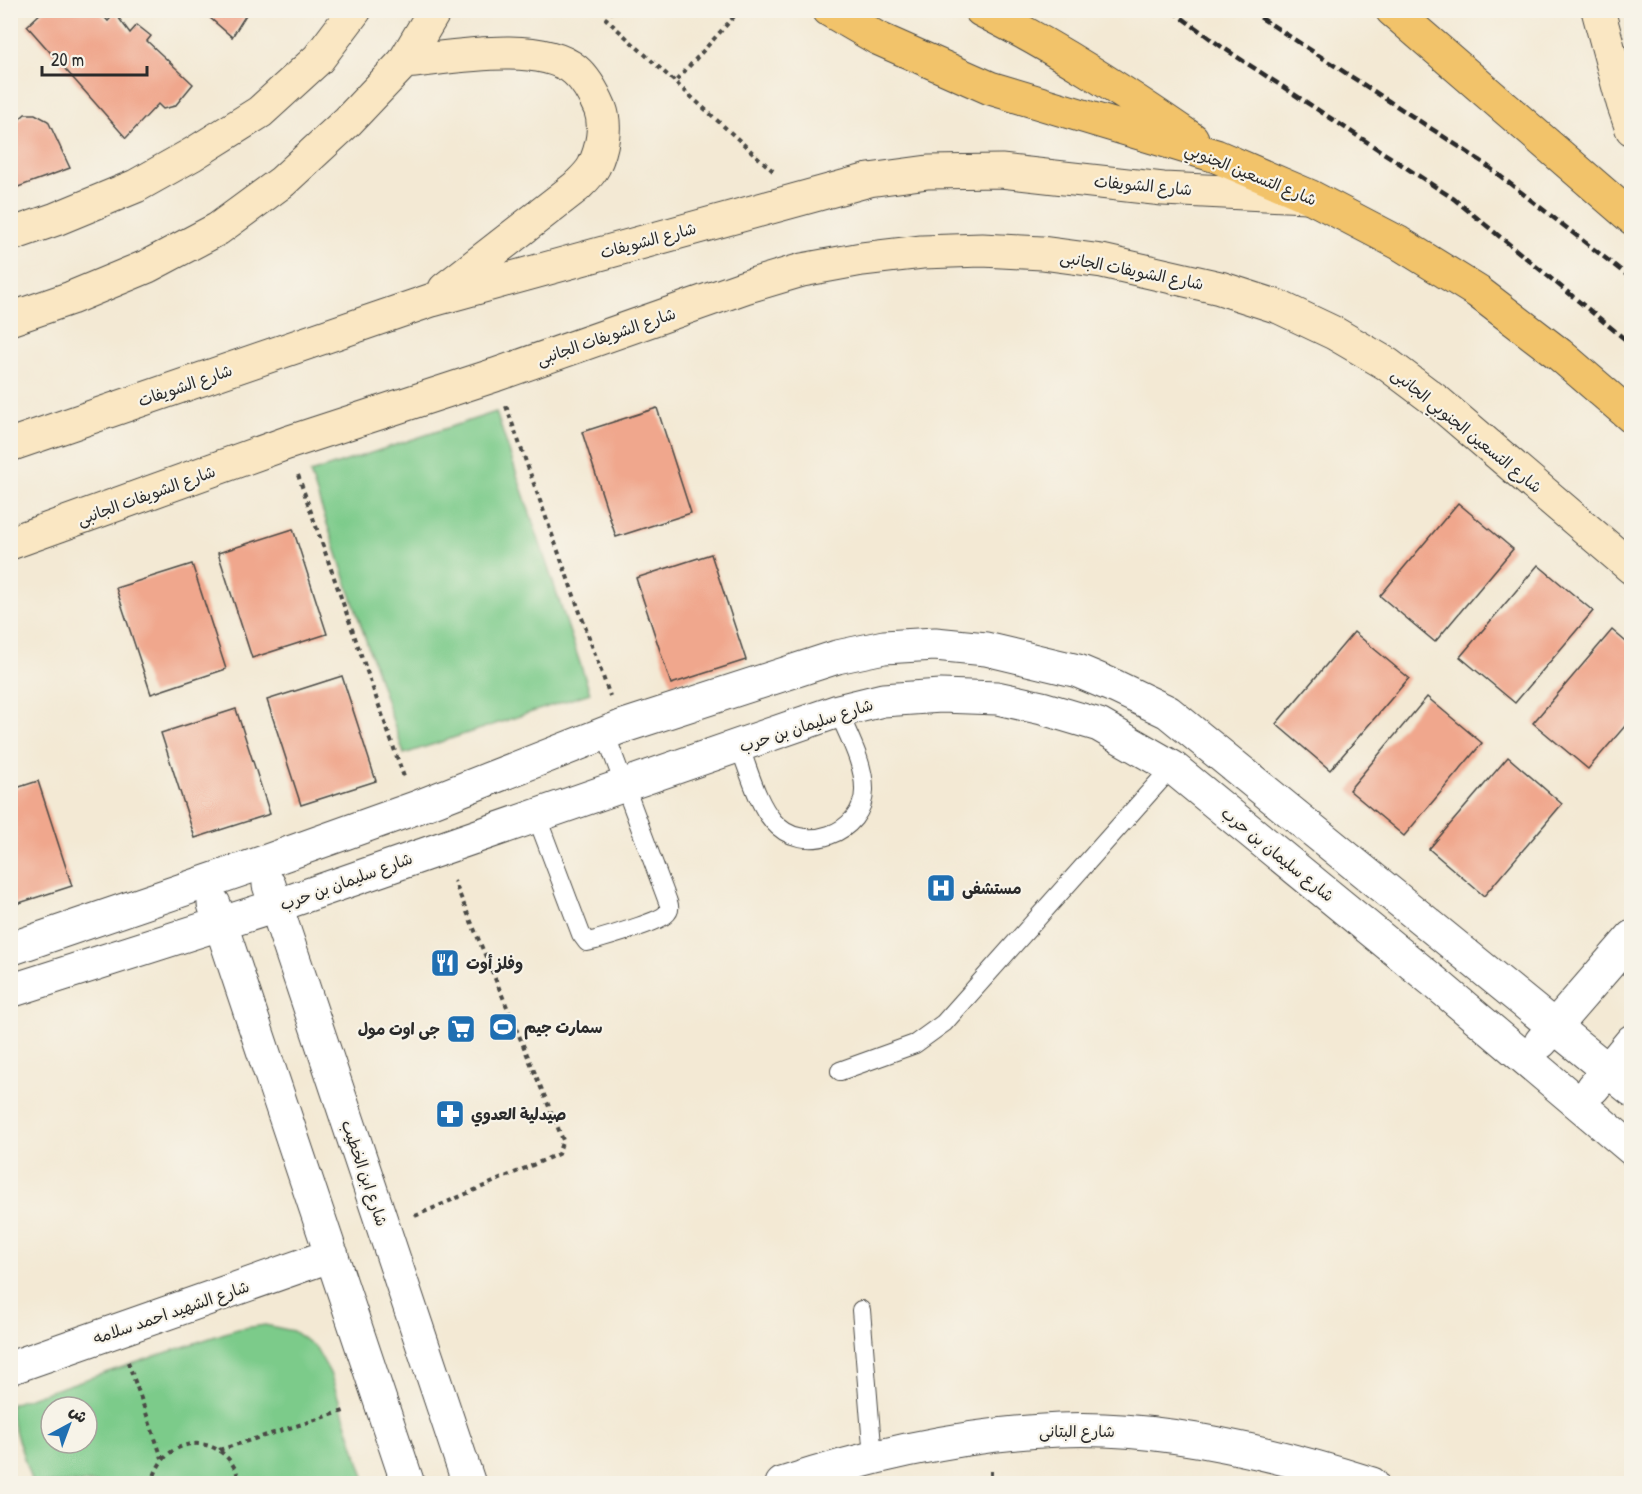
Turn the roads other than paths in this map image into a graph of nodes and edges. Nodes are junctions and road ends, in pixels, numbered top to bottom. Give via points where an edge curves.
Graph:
1 (355, 10) edge
2 (435, 10) edge
3 (829, 10) edge
4 (981, 10) edge
5 (1392, 10) edge
6 (1598, 10) edge
7 (404, 62) junction
8 (1632, 129) edge
9 (1216, 156) junction
10 (1309, 196) junction
11 (1632, 218) edge
12 (10, 236) edge
13 (1220, 288) joint
14 (432, 300) junction
15 (10, 319) edge
16 (1632, 417) edge
17 (10, 445) edge
18 (10, 543) edge
19 (1632, 568) edge
20 (838, 711) junction
21 (613, 730) junction
22 (739, 746) junction
23 (1172, 767) junction
24 (624, 785) junction
25 (536, 815) junction
26 (261, 863) junction
27 (206, 883) junction
28 (276, 906) junction
29 (220, 924) junction
30 (1632, 937) edge
31 (10, 950) edge
32 (10, 991) edge
33 (1554, 1026) junction
34 (1632, 1041) edge
35 (1526, 1060) junction
36 (840, 1071) dead end
37 (1619, 1081) edge
38 (1578, 1106) junction
39 (1632, 1149) edge
40 (332, 1255) junction
41 (861, 1310) dead end
42 (10, 1368) edge
43 (873, 1458) junction
44 (408, 1484) edge
45 (469, 1484) edge
46 (782, 1484) edge
47 (1372, 1484) edge

1 - 12 main road via 318,59 260,112 136,186
2 - 7 main road
3 - 9 highway, شارع التسعين الجنوبي via 877,38 990,88
4 - 9 highway via 1085,68
5 - 11 highway
6 - 8 main road
7 - 14 main road via 499,53 552,57 575,70 593,90 602,115 602,142 596,159 576,187
7 - 15 main road via 282,182 218,229 148,266
9 - 10 highway, شارع التسعين الجنوبي
10 - 14 main road, شارع الشويفات via 1163,189 1000,171 928,172 869,180
10 - 16 highway, شارع التسعين الجنوبي via 1399,243 1478,292
13 - 18 main road, شارع الشويفات الجانبى via 1102,261 982,250 921,252 802,270 287,443
13 - 19 main road, شارع التسعين الجنوبي الجانبى via 1288,311 1387,364 1439,403
14 - 17 main road, شارع الشويفات
20 - 22 street, شارع سليمان بن حرب
20 - 22 lane via 862,771 864,791 859,811 847,826 829,836 810,839 790,835 774,822 763,806
20 - 23 street, شارع سليمان بن حرب via 883,700 997,698 1099,725
21 - 24 lane
21 - 26 street
21 - 33 street via 837,657 884,647 935,644 986,649 1078,671 1167,712
22 - 24 street, شارع سليمان بن حرب
23 - 35 street, شارع سليمان بن حرب
23 - 36 lane via 944,1023 915,1044
24 - 25 street, شارع سليمان بن حرب
24 - 25 lane via 670,907 663,917 596,940 587,942 580,934
25 - 28 street, شارع سليمان بن حرب
26 - 27 street
26 - 28 street, شارع ابن الخطيب
27 - 29 street
27 - 31 street
28 - 29 street, شارع سليمان بن حرب
28 - 45 street, شارع ابن الخطيب
29 - 32 street, شارع سليمان بن حرب
29 - 40 street
30 - 33 street
33 - 35 street
33 - 37 street
34 - 37 street
35 - 38 street, شارع سليمان بن حرب
37 - 38 street
38 - 39 street, شارع سليمان بن حرب
40 - 42 street, شارع الشهيد احمد سلامه
40 - 44 street
41 - 43 lane
43 - 46 street, شارع البتانى
43 - 47 street, شارع البتانى via 990,1434 1128,1432 1267,1454

